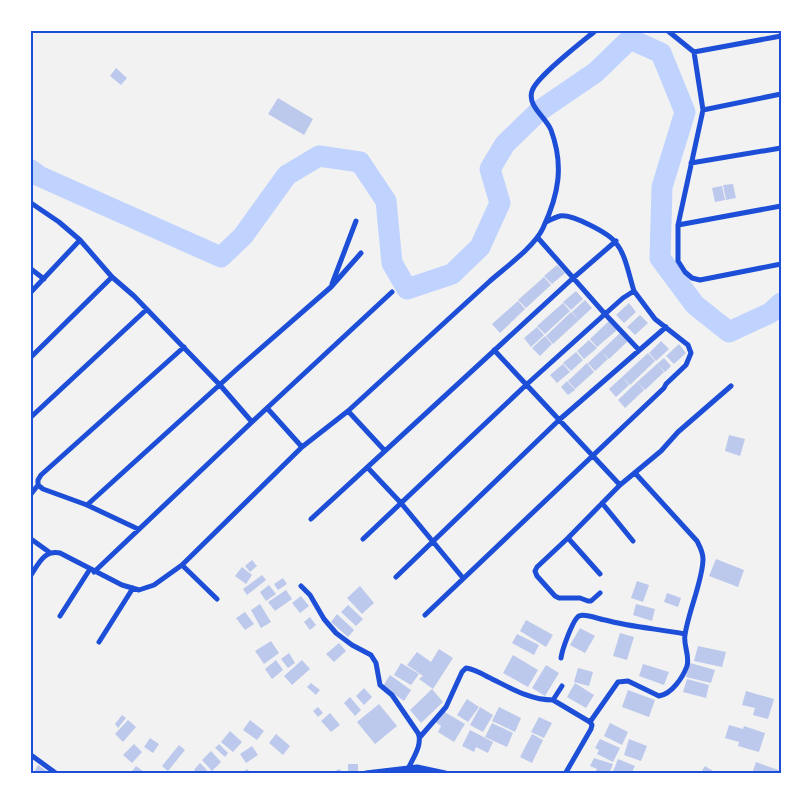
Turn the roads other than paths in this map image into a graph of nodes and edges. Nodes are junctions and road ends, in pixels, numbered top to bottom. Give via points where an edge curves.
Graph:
1 (595, 31) edge
2 (668, 31) edge
3 (781, 36) edge
4 (694, 52) junction
5 (781, 94) edge
6 (702, 110) junction
7 (781, 148) edge
8 (691, 163) junction
9 (31, 203) edge
10 (781, 206) edge
11 (356, 221) dead end
12 (546, 222) junction
13 (678, 225) junction
14 (538, 238) junction
15 (80, 240) junction
16 (616, 241) junction
17 (361, 253) dead end
18 (781, 264) edge
19 (31, 269) edge
20 (112, 277) junction
21 (44, 278) junction
22 (572, 278) junction
23 (331, 287) junction
24 (634, 291) junction
25 (31, 292) edge
26 (392, 292) dead end
27 (146, 310) junction
28 (605, 314) junction
29 (666, 327) junction
30 (184, 347) junction
31 (494, 350) junction
32 (639, 350) junction
33 (31, 357) edge
34 (220, 385) junction
35 (526, 385) junction
36 (731, 386) dead end
37 (267, 408) junction
38 (348, 411) junction
39 (31, 417) edge
40 (559, 420) junction
41 (252, 422) junction
42 (302, 447) junction
43 (385, 451) junction
44 (592, 456) junction
45 (368, 468) junction
46 (635, 473) junction
47 (38, 485) junction
48 (620, 486) junction
49 (31, 494) edge
50 (400, 503) junction
51 (602, 503) junction
52 (87, 505) junction
53 (311, 519) dead end
54 (138, 529) junction
55 (568, 538) junction
56 (363, 539) dead end
57 (31, 540) edge
58 (632, 541) dead end
59 (434, 542) junction
60 (49, 552) junction
61 (182, 565) junction
62 (92, 571) junction
63 (31, 574) edge
64 (600, 574) dead end
65 (396, 577) dead end
66 (463, 578) junction
67 (301, 586) dead end
68 (133, 588) junction
69 (600, 593) dead end
70 (217, 599) dead end
71 (425, 615) dead end
72 (60, 616) dead end
73 (685, 634) junction
74 (99, 642) dead end
75 (561, 658) dead end
76 (562, 686) dead end
77 (553, 700) junction
78 (590, 722) junction
79 (420, 737) junction
80 (31, 755) edge
81 (408, 768) junction
82 (57, 774) edge
83 (366, 774) edge
84 (445, 774) edge
85 (565, 774) edge

1 - 12 street via 532,90 533,104 550,128 559,160 560,177
2 - 4 street
3 - 4 street
4 - 6 street
5 - 6 street
6 - 8 street
7 - 8 street
8 - 13 street
9 - 15 street
10 - 13 street
11 - 23 street
12 - 14 street
12 - 16 street via 568,216
13 - 18 street via 678,261 692,278 700,280
14 - 22 street
14 - 38 street
15 - 20 street
15 - 21 street
16 - 22 street
16 - 24 street
17 - 23 street
19 - 21 street
20 - 27 street
20 - 33 street
21 - 25 street
22 - 28 street
22 - 31 street
23 - 34 street
24 - 28 street
24 - 29 street
26 - 37 street
27 - 30 street
27 - 39 street
28 - 32 street
28 - 35 street
29 - 32 street
29 - 44 street via 688,345 691,353 686,365
30 - 34 street
30 - 47 street via 41,476
31 - 35 street
31 - 43 street
32 - 40 street
34 - 41 street
34 - 52 street
35 - 40 street
35 - 50 street
36 - 46 street
37 - 41 street
37 - 42 street
38 - 42 street
38 - 43 street
40 - 44 street
40 - 59 street
41 - 54 street
42 - 61 street
43 - 45 street
44 - 48 street
44 - 66 street
45 - 50 street
45 - 53 street
46 - 48 street
46 - 73 street via 697,541 702,552 702,567
47 - 49 street
47 - 52 street
48 - 51 street
50 - 56 street
50 - 59 street
51 - 55 street
51 - 58 street
52 - 54 street
54 - 62 street
55 - 64 street
55 - 69 street via 537,567 537,576 559,598 592,601
57 - 60 street
59 - 65 street
59 - 66 street
60 - 62 street via 60,553
60 - 63 street
61 - 68 street via 154,585 139,590
61 - 70 street
62 - 68 street
62 - 72 street
66 - 71 street
67 - 79 street via 336,633 371,655 380,685 392,695
68 - 74 street
73 - 75 street via 579,616 564,642
73 - 78 street via 688,661 669,692 659,696 628,681 618,682
76 - 77 street
77 - 78 street
77 - 79 street via 522,694 466,668 446,707
78 - 85 street via 591,729
79 - 81 street
80 - 82 street
81 - 83 street
81 - 84 street

